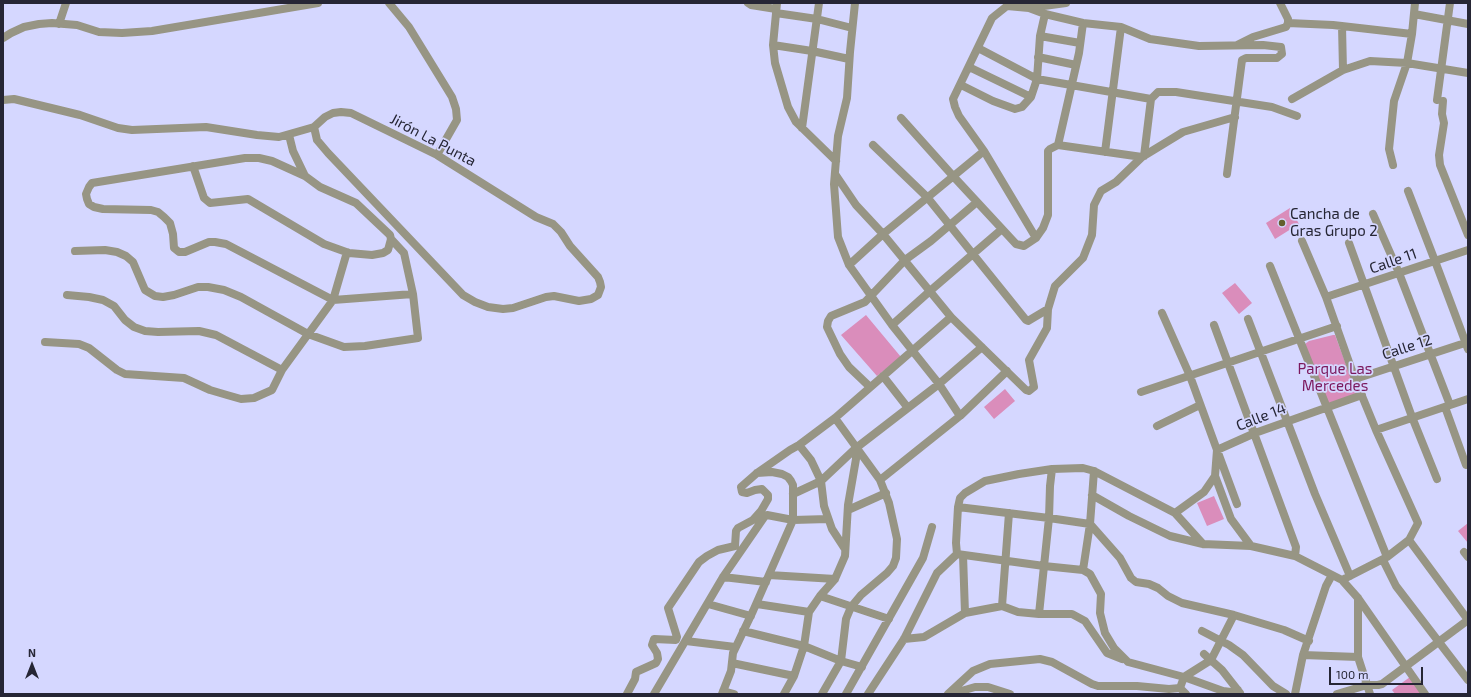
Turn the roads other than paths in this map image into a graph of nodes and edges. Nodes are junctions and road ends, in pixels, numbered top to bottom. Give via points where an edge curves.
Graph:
1 (66, 3) edge
2 (318, 3) edge
3 (389, 3) edge
4 (748, 3) edge
5 (820, 3) edge
6 (855, 3) edge
7 (1066, 3) edge
8 (1280, 3) edge
9 (1415, 3) edge
10 (1450, 3) edge
11 (1004, 4) edge
12 (776, 8) edge
13 (1029, 8) junction
14 (1045, 14) junction
15 (1414, 14) junction
16 (817, 19) junction
17 (1448, 20) junction
18 (1083, 23) junction
19 (1288, 23) junction
20 (59, 24) junction
21 (1468, 24) edge
22 (1342, 26) junction
23 (1121, 27) junction
24 (852, 28) junction
25 (1412, 34) junction
26 (1040, 36) junction
27 (3, 38) edge
28 (1080, 43) junction
29 (773, 45) junction
30 (1235, 46) junction
31 (978, 48) junction
32 (812, 51) junction
33 (1038, 57) junction
34 (849, 59) junction
35 (1407, 63) junction
36 (1076, 65) junction
37 (969, 67) junction
38 (1442, 68) junction
39 (1343, 70) junction
40 (1468, 73) edge
41 (1037, 80) junction
42 (961, 85) junction
43 (1071, 86) junction
44 (1113, 93) junction
45 (1031, 97) junction
46 (1151, 99) junction
47 (1292, 99) dead end
48 (3, 100) edge
49 (1238, 100) junction
50 (1297, 116) dead end
51 (1235, 117) junction
52 (901, 118) dead end
53 (314, 128) junction
54 (802, 128) junction
55 (289, 135) junction
56 (873, 145) dead end
57 (1058, 145) junction
58 (984, 150) junction
59 (1105, 152) junction
60 (437, 156) junction
61 (1143, 157) junction
62 (836, 161) junction
63 (1393, 165) dead end
64 (194, 166) junction
65 (835, 174) junction
66 (1227, 174) dead end
67 (305, 176) junction
68 (953, 176) junction
69 (1408, 191) dead end
70 (927, 197) junction
71 (977, 202) junction
72 (1373, 214) dead end
73 (949, 225) junction
74 (1002, 229) junction
75 (883, 234) junction
76 (1468, 235) edge
77 (1036, 238) junction
78 (391, 240) junction
79 (1302, 241) dead end
80 (1349, 243) dead end
81 (1468, 250) edge
82 (75, 251) dead end
83 (347, 252) junction
84 (973, 254) junction
85 (905, 260) junction
86 (1436, 261) junction
87 (849, 265) junction
88 (1270, 266) dead end
89 (1399, 273) junction
90 (1365, 285) junction
91 (930, 291) junction
92 (413, 294) junction
93 (67, 295) dead end
94 (871, 296) junction
95 (1326, 297) junction
96 (332, 300) junction
97 (1048, 309) junction
98 (1162, 312) dead end
99 (951, 317) junction
100 (1248, 319) dead end
101 (892, 325) junction
102 (1214, 325) dead end
103 (1336, 326) junction
104 (308, 334) junction
105 (1299, 339) junction
106 (45, 342) dead end
107 (1467, 344) edge
108 (982, 347) junction
109 (913, 351) junction
110 (1261, 352) junction
111 (1430, 354) junction
112 (1228, 363) junction
113 (1394, 366) junction
114 (282, 370) junction
115 (1007, 371) junction
116 (883, 376) junction
117 (1190, 376) junction
118 (1355, 379) junction
119 (939, 384) junction
120 (870, 387) junction
121 (1141, 392) dead end
122 (1362, 395) junction
123 (1468, 399) edge
124 (1200, 405) junction
125 (1447, 406) junction
126 (908, 408) junction
127 (1327, 408) junction
128 (960, 416) junction
129 (1412, 417) junction
130 (835, 418) junction
131 (1288, 422) junction
132 (1158, 426) dead end
133 (1376, 430) junction
134 (1255, 433) junction
135 (799, 446) junction
136 (856, 448) junction
137 (1216, 450) junction
138 (1466, 465) dead end
139 (1052, 470) junction
140 (1094, 470) junction
141 (757, 473) junction
142 (1215, 476) junction
143 (1437, 479) dead end
144 (880, 480) junction
145 (821, 481) junction
146 (886, 493) junction
147 (793, 494) junction
148 (1092, 495) junction
149 (1238, 504) dead end
150 (958, 507) junction
151 (848, 510) junction
152 (1009, 513) junction
153 (1175, 513) junction
154 (828, 518) junction
155 (1049, 518) junction
156 (793, 520) junction
157 (1090, 524) junction
158 (932, 527) dead end
159 (1409, 540) junction
160 (1203, 544) junction
161 (1251, 546) junction
162 (845, 549) junction
163 (960, 555) junction
164 (1295, 556) junction
165 (1385, 558) junction
166 (1006, 561) junction
167 (1044, 566) junction
168 (1082, 570) junction
169 (1332, 575) junction
170 (1350, 576) junction
171 (723, 577) junction
172 (768, 579) junction
173 (835, 579) junction
174 (1342, 580) junction
175 (820, 596) junction
176 (1358, 598) junction
177 (708, 604) junction
178 (757, 604) junction
179 (1002, 606) junction
180 (851, 608) junction
181 (809, 612) junction
182 (964, 613) junction
183 (1039, 614) junction
184 (1234, 615) junction
185 (751, 616) junction
186 (889, 619) junction
187 (1468, 620) edge
188 (1202, 630) dead end
189 (743, 631) junction
190 (904, 639) junction
191 (686, 641) junction
192 (1222, 641) junction
193 (1309, 641) junction
194 (1438, 642) junction
195 (804, 646) junction
196 (735, 647) junction
197 (1204, 654) dead end
198 (1303, 655) junction
199 (1358, 657) junction
200 (1211, 660) junction
201 (841, 661) junction
202 (1128, 662) junction
203 (732, 663) junction
204 (1406, 666) junction
205 (862, 668) junction
206 (794, 676) junction
207 (1184, 677) junction
208 (1468, 680) edge
209 (1367, 685) junction
210 (986, 691) edge
211 (1183, 691) edge
212 (1239, 692) edge
213 (722, 693) edge
214 (1283, 693) edge
215 (626, 694) edge
216 (654, 694) edge
217 (734, 694) edge
218 (784, 694) edge
219 (822, 694) edge
220 (846, 694) edge
221 (868, 694) edge
222 (948, 694) edge
223 (951, 694) edge
224 (1010, 694) edge
225 (1295, 694) edge
226 (1337, 694) edge
227 (1370, 694) edge
228 (1425, 694) edge

1 - 20 street
2 - 20 street via 122,33 99,32 76,25
3 - 60 street via 413,34 452,97 456,109 457,120
4 - 12 street
5 - 16 street
6 - 24 street
7 - 13 street
8 - 19 street
9 - 15 street
10 - 17 street
11 - 13 street
11 - 31 street via 992,18
12 - 16 street
12 - 29 street
13 - 14 street
14 - 18 street
14 - 26 street
15 - 17 street
15 - 25 street
16 - 24 street
16 - 32 street
17 - 21 street
17 - 38 street
18 - 23 street
18 - 28 street
19 - 22 street
19 - 30 street via 1286,27 1253,37
20 - 27 street via 24,27
22 - 25 street
22 - 39 street
23 - 30 street via 1150,39 1199,46
23 - 44 street
24 - 34 street
25 - 35 street
26 - 28 street
26 - 33 street
28 - 36 street
29 - 32 street
29 - 54 street via 775,63 788,107
30 - 49 street via 1281,47 1282,54 1277,58 1244,58
31 - 37 street
31 - 41 street
32 - 34 street
32 - 54 street
33 - 36 street
33 - 41 street
34 - 62 street via 847,98 838,136
35 - 38 street
35 - 39 street via 1370,61
35 - 63 street via 1394,101 1389,149
36 - 43 street
37 - 42 street
37 - 45 street
38 - 40 street
38 - 76 street via 1440,101 1444,123 1440,165
39 - 47 street
41 - 43 street
41 - 45 street
42 - 45 street via 1015,109 1022,107
42 - 58 street via 953,99 955,107
43 - 44 street
43 - 57 street
44 - 46 street
44 - 59 street
46 - 49 street via 1158,92 1176,92
46 - 61 street
48 - 55 street via 14,99 132,130 206,127 257,135
49 - 50 street via 1272,107
49 - 51 street
51 - 61 street via 1183,132
51 - 66 street
52 - 68 street
53 - 55 street
53 - 60 street, Jirón La Punta via 333,113 351,113
53 - 60 street, Jirón La Punta via 317,140 328,153 463,295 488,307 503,309 546,297 554,296 579,302 591,300 598,294 601,287 598,277 553,224 536,217
54 - 62 street
55 - 67 street via 293,151
56 - 70 street
57 - 59 street
57 - 77 street via 1048,151 1048,215
58 - 68 street
58 - 77 street
59 - 61 street
61 - 97 street via 1116,182 1101,191 1094,205 1092,235 1082,258 1054,286
62 - 65 street
64 - 67 street via 259,158
64 - 83 street via 204,198 210,203 248,199 324,244
64 - 96 street via 92,183 86,194 87,199 89,204 103,209 158,212 170,223 174,248 179,252 208,242 226,244
65 - 75 street via 856,205
65 - 87 street via 838,237
67 - 78 street via 320,188 356,203 390,235
68 - 70 street
68 - 71 street
69 - 86 street
70 - 73 street
70 - 75 street
71 - 73 street
71 - 74 street
72 - 89 street
73 - 84 street
73 - 85 street
74 - 77 street via 1016,244 1024,246
74 - 84 street
75 - 85 street
75 - 87 street
78 - 83 street via 388,250 382,253 372,255
78 - 92 street via 404,254
79 - 95 street
80 - 90 street
81 - 86 street, Calle 11
82 - 104 street via 105,250 126,256 133,262 145,290 155,296 174,295 198,287 224,290
83 - 96 street
84 - 91 street
84 - 97 street via 1026,320
85 - 91 street
85 - 94 street
86 - 89 street, Calle 11
86 - 107 street
87 - 94 street
88 - 105 street
89 - 90 street, Calle 11
89 - 111 street
90 - 95 street, Calle 11
90 - 113 street
91 - 99 street
91 - 101 street
92 - 96 street
92 - 104 street via 418,338 344,347
93 - 114 street via 103,300 114,306 134,327 145,331 199,331 216,335
94 - 101 street
94 - 120 street via 865,302 831,316 827,326 840,354
95 - 103 street
96 - 104 street
97 - 115 street via 1046,328 1029,360 1034,387 1026,390
98 - 117 street
99 - 108 street
99 - 109 street
100 - 110 street
101 - 109 street
102 - 112 street
103 - 105 street
103 - 118 street
104 - 114 street
105 - 110 street
105 - 127 street
106 - 114 street via 79,344 89,348 125,374 184,378 210,390 241,399 254,398 272,390
107 - 111 street, Calle 12
108 - 115 street
108 - 119 street
109 - 116 street
109 - 119 street
110 - 112 street
110 - 131 street
111 - 113 street, Calle 12
111 - 125 street
112 - 117 street
112 - 134 street
113 - 118 street, Calle 12
113 - 129 street
115 - 128 street
116 - 120 street
116 - 126 street
117 - 121 street
117 - 124 street
118 - 122 street
119 - 126 street
119 - 128 street
120 - 130 street
122 - 127 street, Calle 14
122 - 133 street
123 - 125 street
124 - 132 street
124 - 137 street
125 - 129 street
125 - 138 street
126 - 136 street
127 - 131 street, Calle 14
127 - 165 street
128 - 144 street
129 - 133 street
129 - 143 street
130 - 135 street
130 - 136 street
131 - 134 street, Calle 14
131 - 170 street
133 - 159 street via 1417,520 1417,526
134 - 137 street, Calle 14
134 - 164 street via 1296,548
135 - 141 street
135 - 145 street via 811,460
136 - 144 street
136 - 145 street
136 - 151 street
137 - 142 street
137 - 149 street
139 - 140 street
139 - 150 street via 985,481 965,493 960,498
139 - 155 street
140 - 148 street
140 - 153 street
141 - 147 street via 772,472 788,477 793,485
141 - 215 street via 741,487 741,490 747,493 762,489 768,495 768,499 753,520 738,528 735,546 718,550 699,562 668,608 676,640 654,639 652,645 657,653 656,663 636,672
142 - 153 street via 1204,492
142 - 161 street via 1231,519
144 - 146 street
145 - 147 street
145 - 154 street
146 - 151 street
146 - 180 street via 896,539 896,558 887,573 861,595
147 - 156 street
148 - 157 street
148 - 160 street via 1170,536
150 - 152 street
150 - 163 street via 956,543
151 - 162 street
152 - 155 street
152 - 166 street
153 - 160 street
154 - 156 street
154 - 162 street
155 - 157 street
155 - 167 street
156 - 171 street via 765,516
156 - 172 street
157 - 168 street
157 - 184 street via 1120,558 1136,582 1154,586 1182,603
158 - 186 street via 922,558
159 - 165 street
159 - 187 street
160 - 161 street
161 - 164 street
162 - 173 street via 845,556
163 - 166 street
163 - 182 street
163 - 190 street via 937,573
164 - 169 street
165 - 170 street
165 - 194 street via 1396,586
166 - 167 street
166 - 179 street
167 - 168 street
167 - 183 street
168 - 202 street via 1090,574 1101,594 1100,613 1105,633 1114,648
169 - 174 street
169 - 193 street via 1326,586
170 - 174 street
171 - 172 street
171 - 177 street
172 - 173 street
172 - 178 street
173 - 175 street
174 - 176 street
175 - 180 street
175 - 181 street
176 - 199 street
176 - 204 street
177 - 185 street
177 - 191 street
178 - 181 street
178 - 185 street
179 - 182 street
179 - 183 street via 1018,612
180 - 186 street
180 - 201 street via 846,619
181 - 195 street
182 - 190 street via 924,637
183 - 202 street via 1072,614 1085,620 1107,653
184 - 192 street
184 - 193 street via 1284,630
185 - 189 street
186 - 205 street
187 - 194 street
188 - 192 street
189 - 195 street
189 - 196 street
190 - 221 street
191 - 196 street
191 - 216 street
192 - 200 street
192 - 214 street via 1243,656
193 - 198 street
194 - 204 street
194 - 208 street
195 - 201 street
195 - 206 street
196 - 203 street
197 - 200 street
198 - 199 street
198 - 225 street
199 - 209 street
200 - 207 street
200 - 212 street
201 - 205 street
201 - 219 street
202 - 207 street
203 - 206 street
203 - 213 street
204 - 209 street via 1382,684
204 - 228 street
205 - 220 street
206 - 218 street
207 - 211 street
207 - 212 street via 1223,691
209 - 226 street
209 - 227 street
210 - 223 street via 975,687
210 - 224 street
211 - 222 street via 1137,686 1098,686 1058,665 1040,659 990,664 973,671
213 - 217 street

